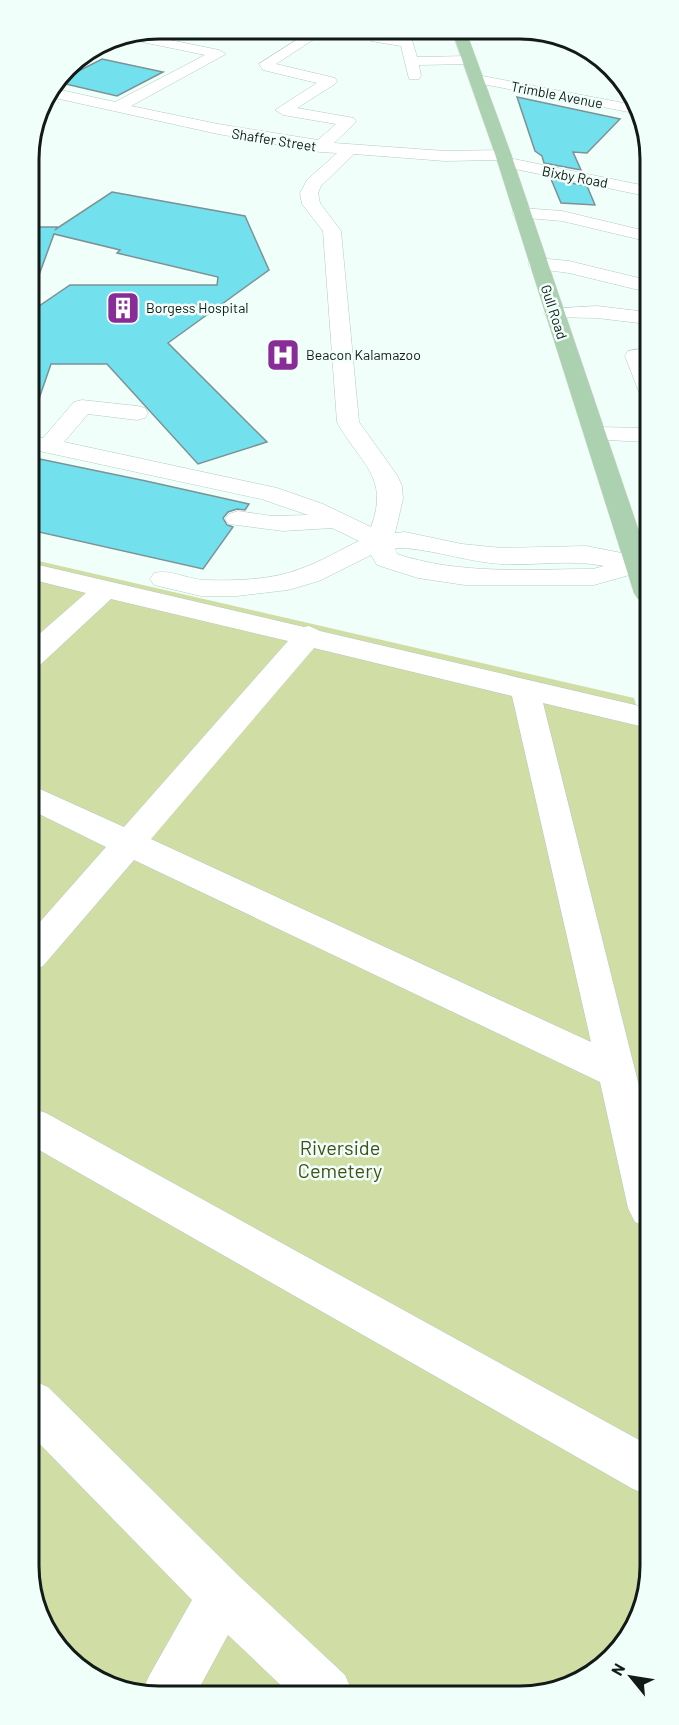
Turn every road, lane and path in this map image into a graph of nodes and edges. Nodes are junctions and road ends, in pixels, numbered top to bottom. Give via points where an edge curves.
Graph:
1 (306, 39) edge
2 (382, 39) edge
3 (508, 39) edge
4 (147, 40) edge
5 (544, 41) edge
6 (464, 43) edge
7 (524, 55) dead end
8 (248, 60) dead end
9 (266, 64) junction
10 (477, 79) junction
11 (58, 94) edge
12 (132, 99) junction
13 (117, 107) junction
14 (629, 108) edge
15 (283, 110) junction
16 (198, 113) junction
17 (181, 122) junction
18 (256, 131) junction
19 (446, 140) dead end
20 (325, 142) junction
21 (388, 146) junction
22 (349, 150) junction
23 (504, 159) junction
24 (626, 187) junction
25 (640, 190) edge
26 (617, 204) dead end
27 (521, 213) junction
28 (605, 226) junction
29 (640, 235) edge
30 (538, 264) junction
31 (569, 267) junction
32 (640, 284) edge
33 (554, 313) junction
34 (640, 317) edge
35 (640, 355) edge
36 (640, 367) edge
37 (136, 413) dead end
38 (595, 434) junction
39 (640, 438) edge
40 (39, 444) edge
41 (238, 519) dead end
42 (336, 520) junction
43 (379, 541) junction
44 (39, 550) edge
45 (640, 556) edge
46 (640, 565) edge
47 (39, 573) edge
48 (107, 588) junction
49 (309, 635) junction
50 (39, 650) edge
51 (525, 688) junction
52 (640, 716) edge
53 (39, 801) edge
54 (129, 843) junction
55 (39, 947) edge
56 (617, 1072) junction
57 (39, 1130) edge
58 (640, 1170) edge
59 (39, 1410) edge
60 (640, 1466) edge
61 (222, 1595) junction
62 (171, 1686) edge
63 (320, 1686) edge

1 - 9 street
2 - 6 street via 407,43 412,68
3 - 6 street via 497,46
4 - 12 street via 224,55
5 - 7 street
6 - 10 main road, Gull Road
8 - 9 street
9 - 15 street via 330,81
10 - 14 street, Trimble Avenue
10 - 23 main road, Gull Road
11 - 13 street, Shaffer Street
12 - 13 street
12 - 16 street
13 - 17 street, Shaffer Street
15 - 18 street
15 - 20 street via 348,121
16 - 17 street
16 - 18 street
17 - 18 street, Shaffer Street
18 - 20 street, Shaffer Street
19 - 21 street
20 - 21 street
20 - 22 street, Shaffer Street
21 - 22 street, Shaffer Street
21 - 23 street, Shaffer Street via 429,156
22 - 43 street via 313,183 309,194 311,204 332,231 348,422 358,442 388,478 392,493 390,514
23 - 24 street, Bixby Road
23 - 27 main road, Gull Road
24 - 25 street, Bixby Road
24 - 26 street via 614,200
27 - 28 street via 562,216
27 - 30 main road, Gull Road
28 - 29 street
28 - 31 street
30 - 31 street
30 - 33 main road, Gull Road
31 - 32 street
33 - 34 street via 597,312
33 - 38 main road, Gull Road
35 - 36 street via 636,356
37 - 40 street via 72,406
38 - 39 street
38 - 45 main road, Gull Road
40 - 42 street via 268,494
41 - 42 street via 262,524
42 - 43 street
43 - 44 street via 288,582 237,588 201,588 168,571
43 - 46 street via 386,559 418,570 465,577 594,577
47 - 48 street
48 - 49 street
48 - 50 street
49 - 51 street
49 - 54 street
51 - 52 street
51 - 56 street
53 - 54 street
54 - 55 street
54 - 56 street
56 - 58 street
57 - 60 street
59 - 61 street
61 - 62 street
61 - 63 street

